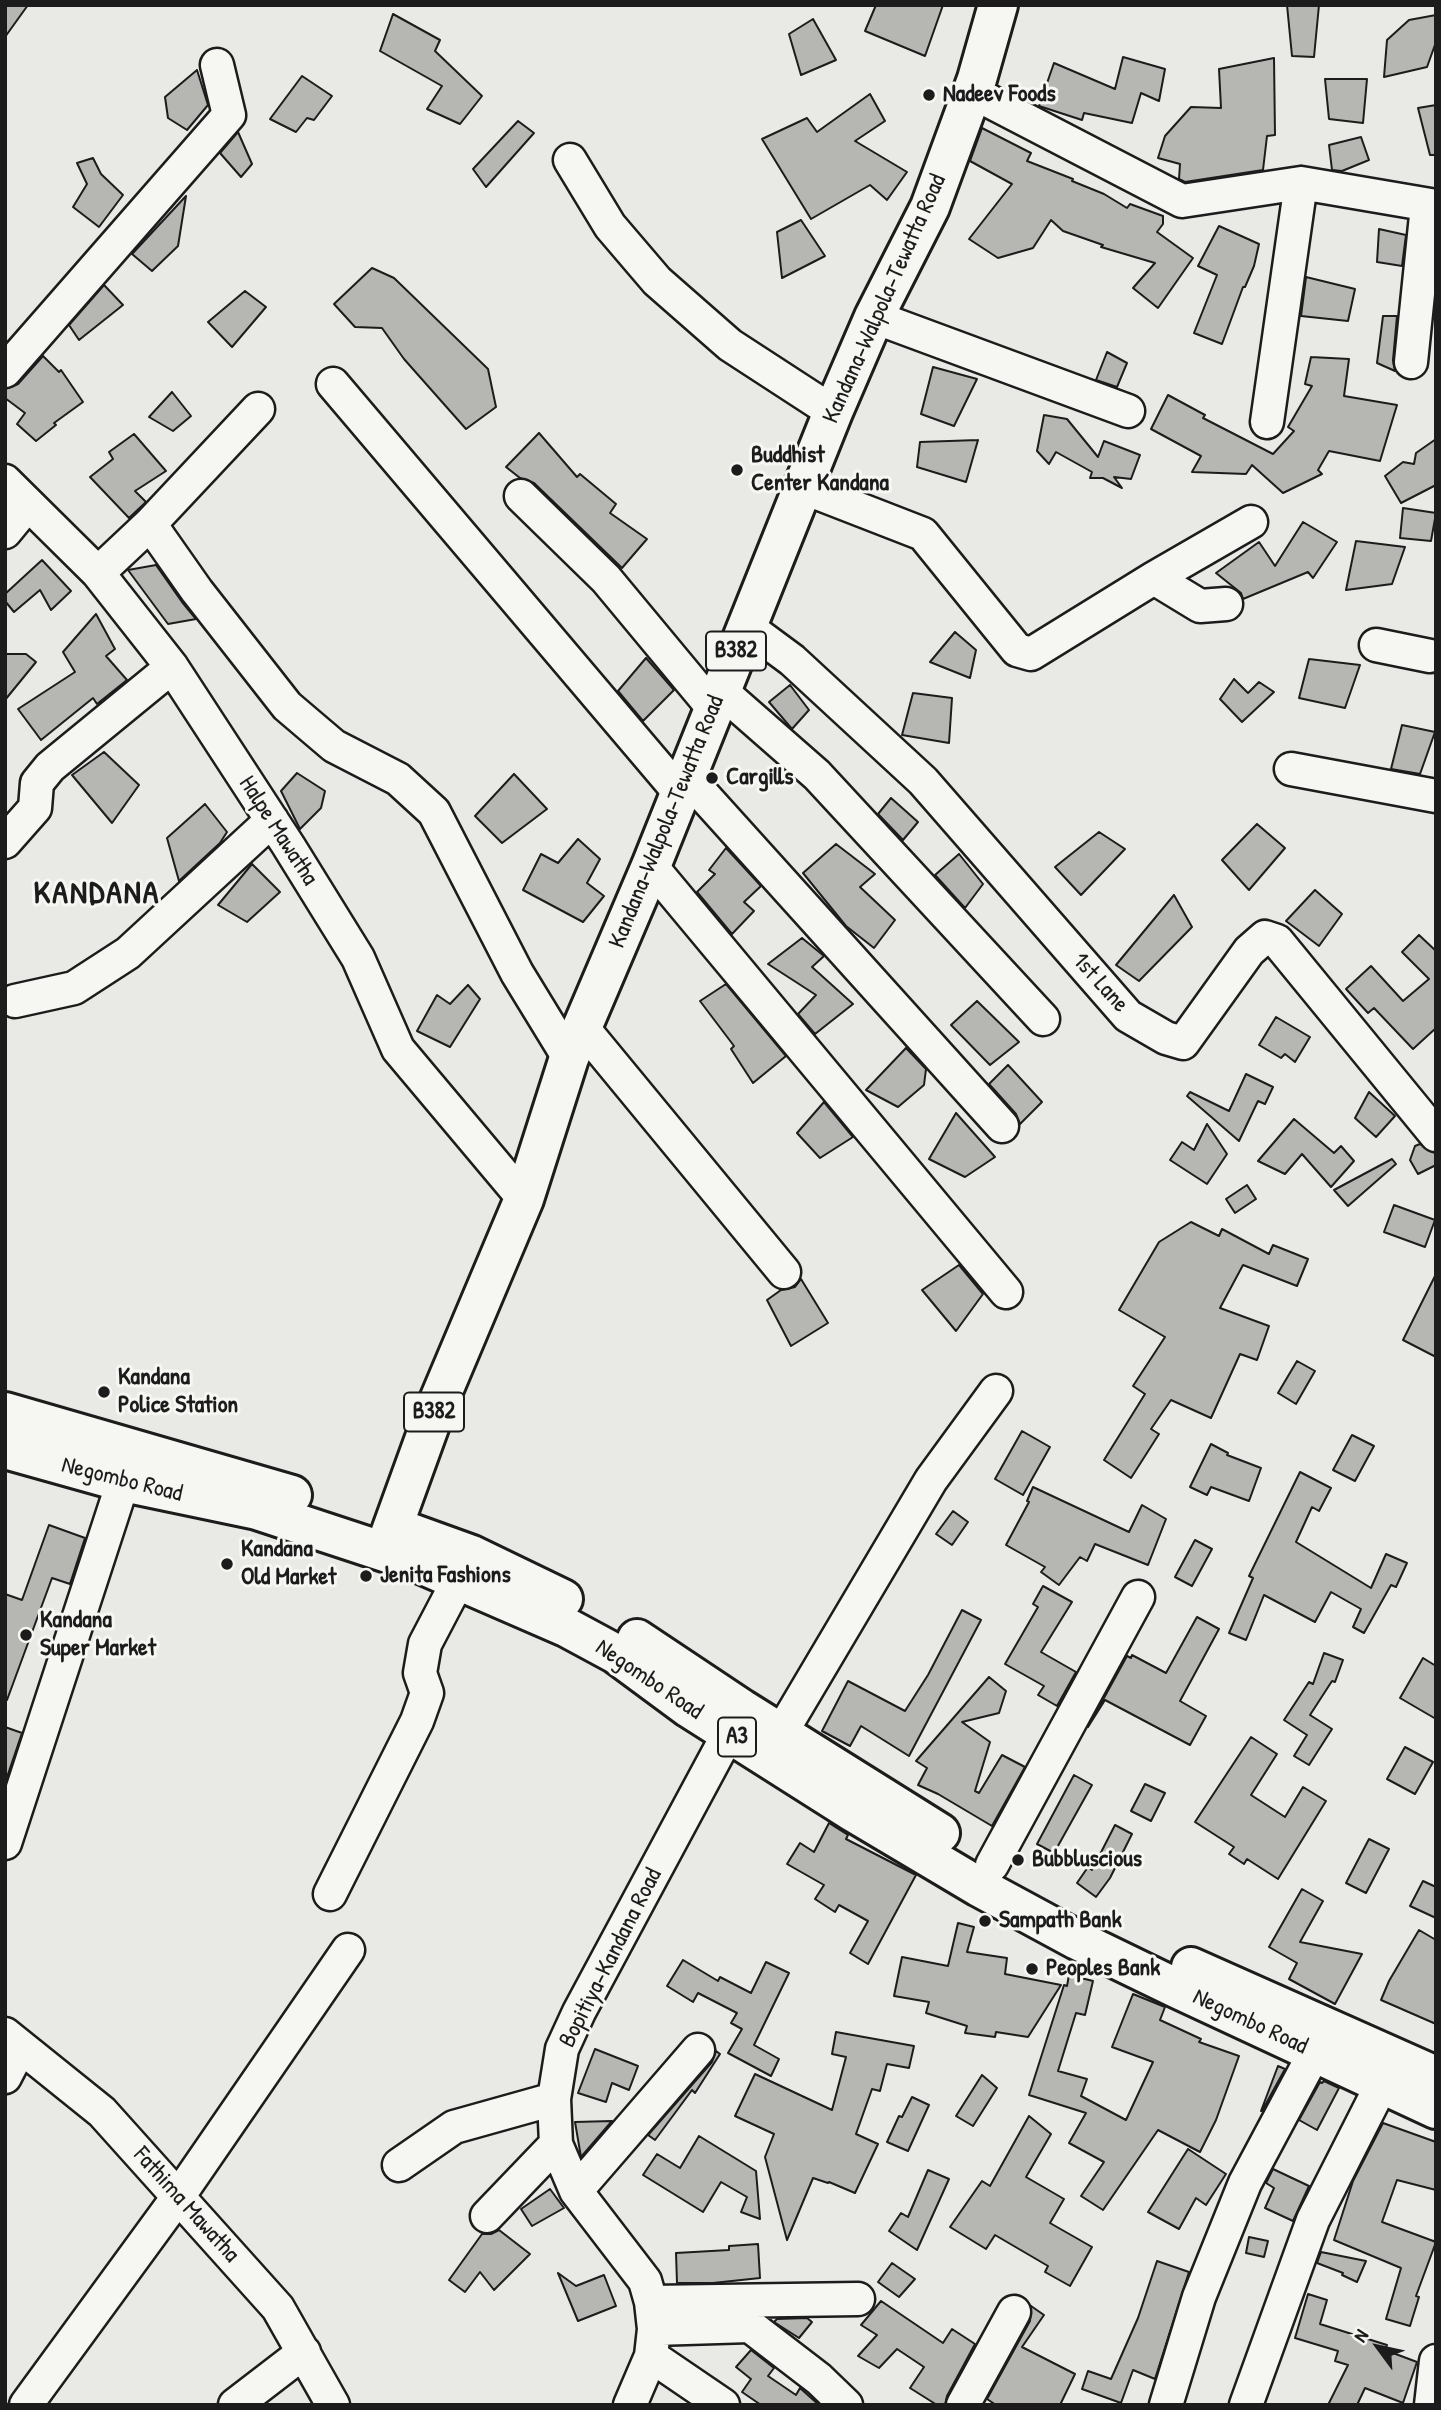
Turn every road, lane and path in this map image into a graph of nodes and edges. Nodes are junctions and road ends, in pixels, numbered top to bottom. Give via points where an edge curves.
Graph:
1 (998, 5) edge
2 (217, 65) dead end
3 (972, 92) junction
4 (570, 160) dead end
5 (1301, 183) junction
6 (1432, 206) edge
7 (874, 317) junction
8 (1411, 362) dead end
9 (5, 371) edge
10 (333, 384) dead end
11 (258, 410) dead end
12 (1128, 411) dead end
13 (833, 412) junction
14 (1267, 422) dead end
15 (5, 481) edge
16 (802, 487) junction
17 (521, 496) dead end
18 (28, 504) junction
19 (1251, 522) dead end
20 (150, 524) junction
21 (5, 533) edge
22 (98, 573) junction
23 (1154, 578) junction
24 (1226, 604) dead end
25 (746, 626) junction
26 (1376, 645) dead end
27 (1434, 647) edge
28 (172, 667) junction
29 (717, 700) junction
30 (1291, 769) dead end
31 (683, 785) junction
32 (1436, 796) edge
33 (272, 820) junction
34 (5, 842) edge
35 (651, 866) junction
36 (15, 1001) dead end
37 (1043, 1019) dead end
38 (576, 1042) junction
39 (1002, 1125) dead end
40 (1436, 1135) edge
41 (524, 1199) junction
42 (784, 1272) dead end
43 (1006, 1293) dead end
44 (996, 1391) dead end
45 (5, 1412) edge
46 (5, 1450) edge
47 (122, 1482) junction
48 (389, 1539) junction
49 (458, 1581) junction
50 (1138, 1597) dead end
51 (735, 1720) junction
52 (781, 1732) junction
53 (5, 1843) edge
54 (992, 1865) junction
55 (330, 1894) dead end
56 (348, 1950) dead end
57 (13, 2041) edge
58 (698, 2050) dead end
59 (1315, 2052) junction
60 (1436, 2076) edge
61 (5, 2077) edge
62 (1382, 2084) junction
63 (554, 2099) junction
64 (1436, 2109) edge
65 (556, 2144) junction
66 (399, 2165) dead end
67 (576, 2191) junction
68 (178, 2197) junction
69 (487, 2216) dead end
70 (858, 2299) dead end
71 (1014, 2312) dead end
72 (652, 2329) junction
73 (304, 2352) junction
74 (1436, 2361) edge
75 (26, 2405) edge
76 (235, 2405) edge
77 (333, 2405) edge
78 (630, 2405) edge
79 (723, 2405) edge
80 (846, 2405) edge
81 (963, 2405) edge
82 (1166, 2405) edge
83 (1246, 2405) edge
84 (1431, 2405) edge

1 - 3 main road, Kandana-Walpola-Tewatta Road / B382
2 - 9 street via 229,115
3 - 5 street via 1182,201
3 - 7 main road, Kandana-Walpola-Tewatta Road / B382 via 930,207
4 - 13 street via 610,226 657,281 730,345
5 - 6 street
5 - 14 street
6 - 8 street
7 - 12 street
7 - 13 main road, Kandana-Walpola-Tewatta Road / B382
10 - 31 street
11 - 20 street
13 - 16 main road, Kandana-Walpola-Tewatta Road / B382
15 - 18 street, Halpe Mawatha
16 - 23 street via 923,534 1017,650 1031,654
16 - 25 main road, Kandana-Walpola-Tewatta Road / B382
17 - 29 street via 606,579
18 - 21 street
18 - 22 street, Halpe Mawatha
19 - 23 street
20 - 22 street
20 - 38 street via 287,706 334,746 398,779 434,812 517,973
22 - 28 street, Halpe Mawatha
23 - 24 street via 1200,606
25 - 29 main road, Kandana-Walpola-Tewatta Road / B382
25 - 40 street, 1st Lane via 792,660 923,781 1128,1016 1183,1043 1249,951 1265,937 1277,941
26 - 27 street
28 - 33 street, Halpe Mawatha
28 - 34 street via 50,767 37,782 35,808
29 - 31 main road, Kandana-Walpola-Tewatta Road / B382
29 - 37 street via 817,775
30 - 32 street
31 - 35 main road, Kandana-Walpola-Tewatta Road / B382
31 - 39 street
33 - 36 street via 128,953 74,988
33 - 41 street, Halpe Mawatha via 358,958 398,1049
35 - 38 main road, Kandana-Walpola-Tewatta Road / B382
35 - 43 street
38 - 41 main road, Kandana-Walpola-Tewatta Road / B382
38 - 42 street
41 - 48 main road, Kandana-Walpola-Tewatta Road / B382 via 437,1405
44 - 52 street via 931,1480
45 - 48 main road, Negombo Road / A3 via 263,1486
46 - 47 main road, Negombo Road / A3
47 - 48 main road, Negombo Road / A3
47 - 53 street
48 - 49 main road, Negombo Road / A3
48 - 51 main road, Negombo Road / A3 via 472,1555 583,1609 626,1632
49 - 51 main road, Negombo Road / A3 via 566,1627 616,1654 690,1708
49 - 55 street via 425,1644 420,1673 428,1693 417,1721
50 - 54 street
51 - 52 main road, Negombo Road / A3
51 - 59 main road, Negombo Road / A3 via 853,1812 991,1894 1099,1951
51 - 63 street, Bopitiya-Kandana Road via 579,2012 562,2049
52 - 54 main road, Negombo Road / A3
54 - 60 main road, Negombo Road / A3 via 1193,1968
56 - 68 street
57 - 61 street
57 - 68 street, Fathima Mawatha via 102,2112
58 - 67 street
59 - 62 main road, Negombo Road / A3
59 - 82 street via 1245,2183 1199,2297
62 - 64 main road, Negombo Road / A3
62 - 83 street via 1313,2220
63 - 65 street, Bopitiya-Kandana Road
63 - 66 street via 454,2127
65 - 67 street, Bopitiya-Kandana Road
65 - 69 street
67 - 72 street, Bopitiya-Kandana Road via 645,2281
68 - 73 street, Fathima Mawatha via 278,2308
68 - 75 street
70 - 72 street
71 - 81 street
72 - 78 street
72 - 79 street
72 - 80 street via 750,2326
73 - 76 street
73 - 77 street, Fathima Mawatha
74 - 84 street

